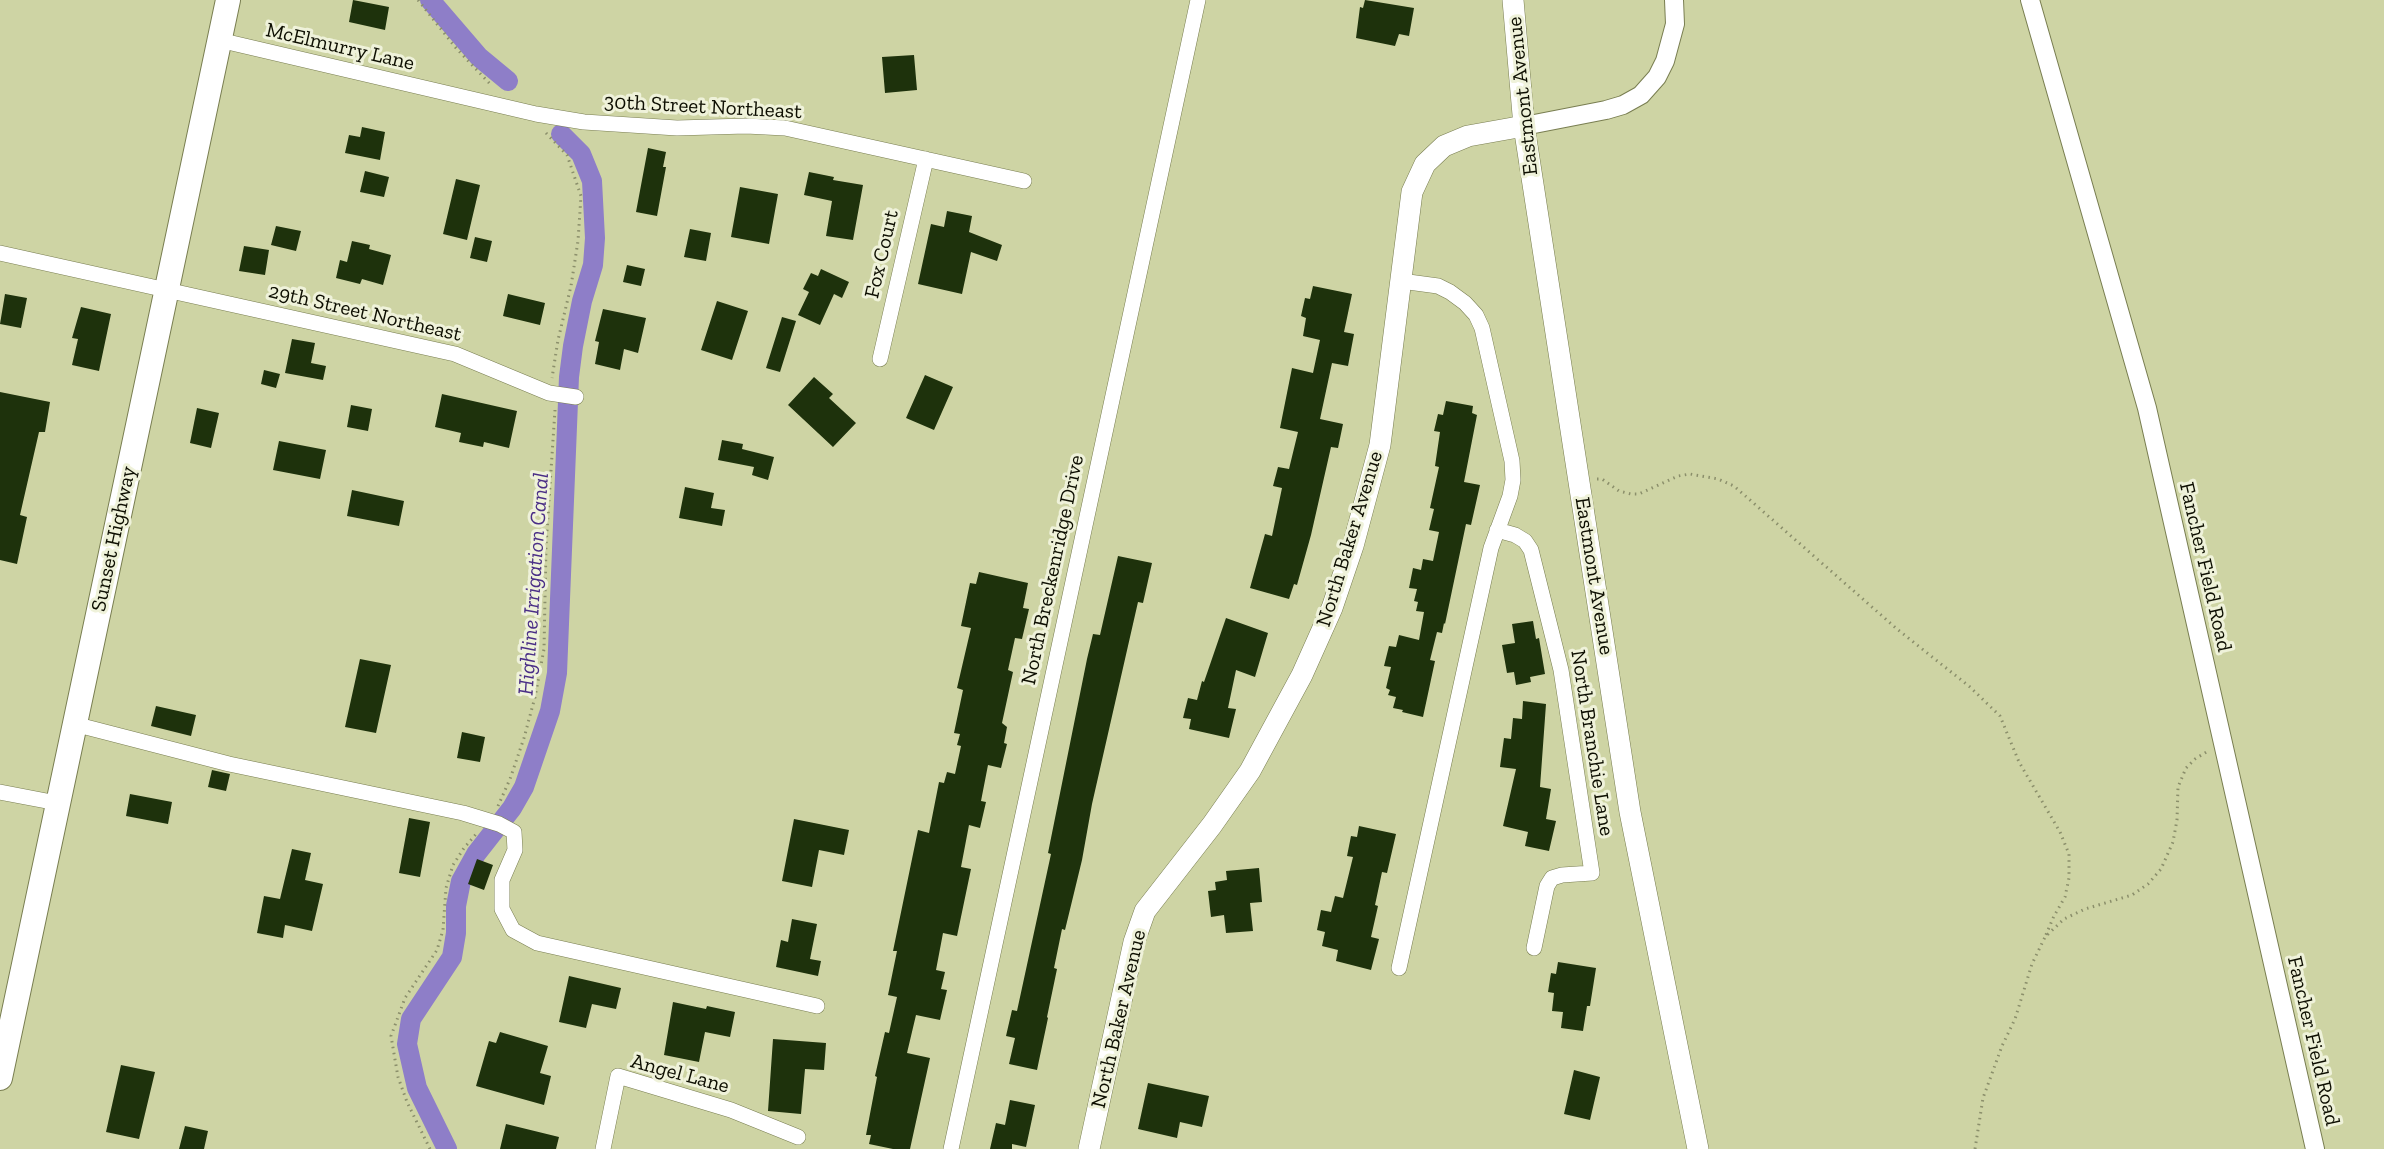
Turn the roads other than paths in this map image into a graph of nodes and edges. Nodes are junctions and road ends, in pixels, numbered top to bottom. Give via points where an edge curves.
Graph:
1 (228, 0) edge
2 (1198, 0) edge
3 (1513, 0) edge
4 (1674, 0) edge
5 (2030, 0) edge
6 (219, 40) junction
7 (450, 94) joint
8 (1524, 126) junction
9 (926, 159) junction
10 (1024, 182) dead end
11 (0, 253) edge
12 (1401, 281) junction
13 (167, 288) junction
14 (880, 359) dead end
15 (576, 397) dead end
16 (1497, 530) junction
17 (75, 724) junction
18 (0, 792) edge
19 (57, 804) junction
20 (1534, 948) dead end
21 (1399, 968) dead end
22 (818, 1006) dead end
23 (0, 1078) edge
24 (798, 1137) dead end
25 (603, 1149) edge
26 (951, 1149) edge
27 (1089, 1149) edge
28 (1698, 1149) edge
29 (2314, 1149) edge

1 - 6 highway, Sunset Highway
2 - 26 street, North Breckenridge Drive
3 - 8 main road, Eastmont Avenue
4 - 8 street via 1675,24 1665,60 1657,77 1641,95 1606,110
5 - 29 street, Fancher Field Road via 2147,408
6 - 7 street, McElmurry Lane
6 - 13 highway, Sunset Highway
7 - 9 street, 30th Street Northeast via 584,122 633,127 785,128
8 - 12 main road, North Baker Avenue via 1468,136 1444,146 1425,164 1412,192
8 - 28 main road, Eastmont Avenue via 1630,812
9 - 10 street, 30th Street Northeast
9 - 14 street, Fox Court
11 - 13 street, 29th Street Northeast
12 - 16 street via 1438,286 1450,292 1476,315 1482,328 1512,460 1510,496
12 - 27 main road, North Baker Avenue via 1380,445 1332,608 1302,675 1250,771 1145,911 1134,942
13 - 15 street, 29th Street Northeast via 455,354 549,393
13 - 17 highway, Sunset Highway
16 - 20 street, North Branchie Lane via 1515,535 1532,550 1564,687 1592,873 1552,878
16 - 21 street
17 - 19 highway, Sunset Highway
17 - 22 street via 229,764 488,821 514,832 515,850 502,880 502,909 513,930 537,944
18 - 19 street
19 - 23 highway, Sunset Highway
24 - 25 street, Angel Lane via 731,1110 618,1076

